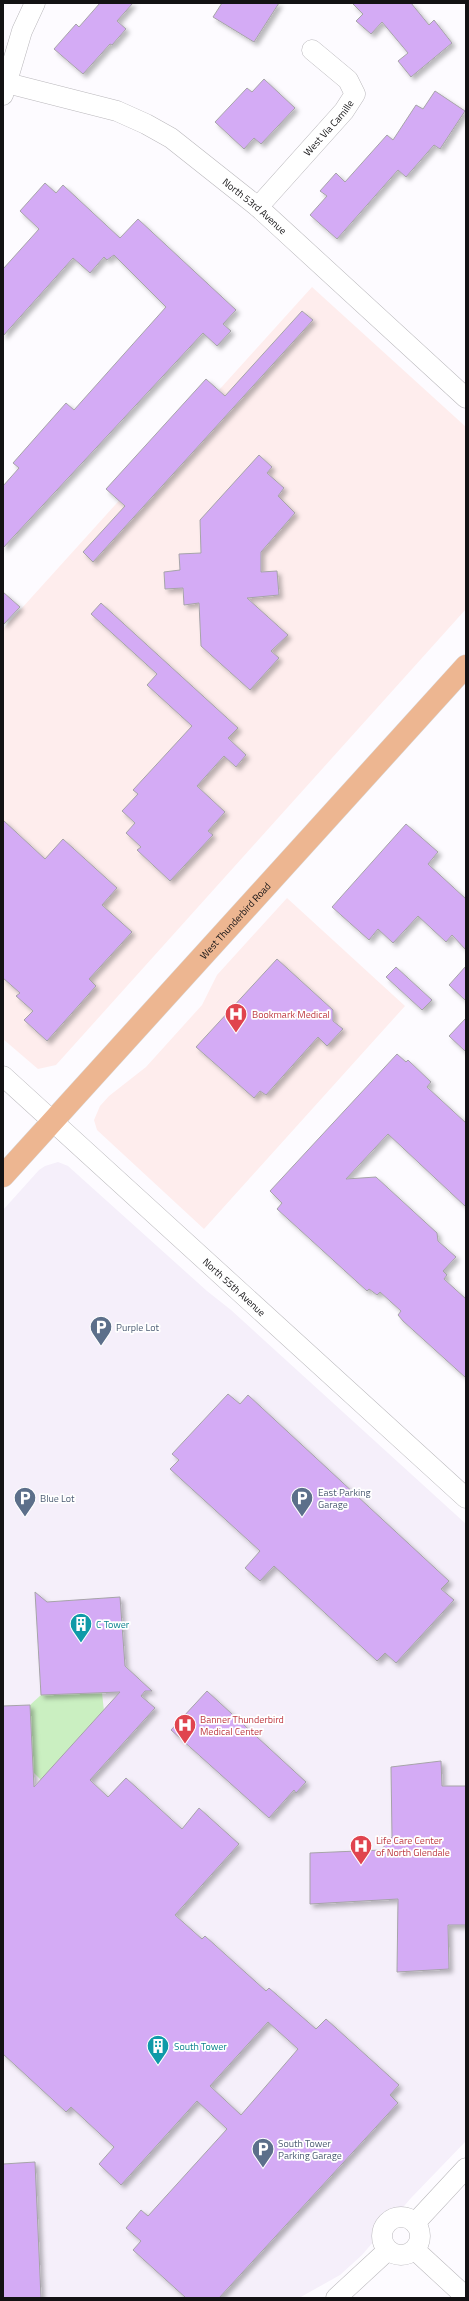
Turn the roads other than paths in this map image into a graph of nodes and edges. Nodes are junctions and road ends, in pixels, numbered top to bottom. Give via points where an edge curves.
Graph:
1 (35, 3) edge
2 (312, 50) dead end
3 (4, 86) edge
4 (258, 207) junction
5 (466, 398) edge
6 (466, 666) edge
7 (3, 1076) edge
8 (53, 1121) junction
9 (3, 1176) edge
10 (466, 1498) edge
11 (466, 2168) edge
12 (415, 2223) junction
13 (388, 2250) junction
14 (415, 2250) junction
15 (466, 2297) edge
16 (336, 2298) edge

1 - 3 street via 22,31
2 - 4 street, West Via Camille via 348,80 355,94 344,111
3 - 4 street, North 53rd Avenue via 117,111 146,124 171,138
4 - 5 street, North 53rd Avenue
6 - 8 main road, West Thunderbird Road
7 - 8 street, North 55th Avenue
8 - 9 main road, West Thunderbird Road
8 - 10 street, North 55th Avenue
11 - 12 street
12 - 13 street via 400,2217 386,2225 383,2230 383,2241
12 - 14 street via 419,2228 420,2240
13 - 14 street via 399,2255
13 - 16 street
14 - 15 street

